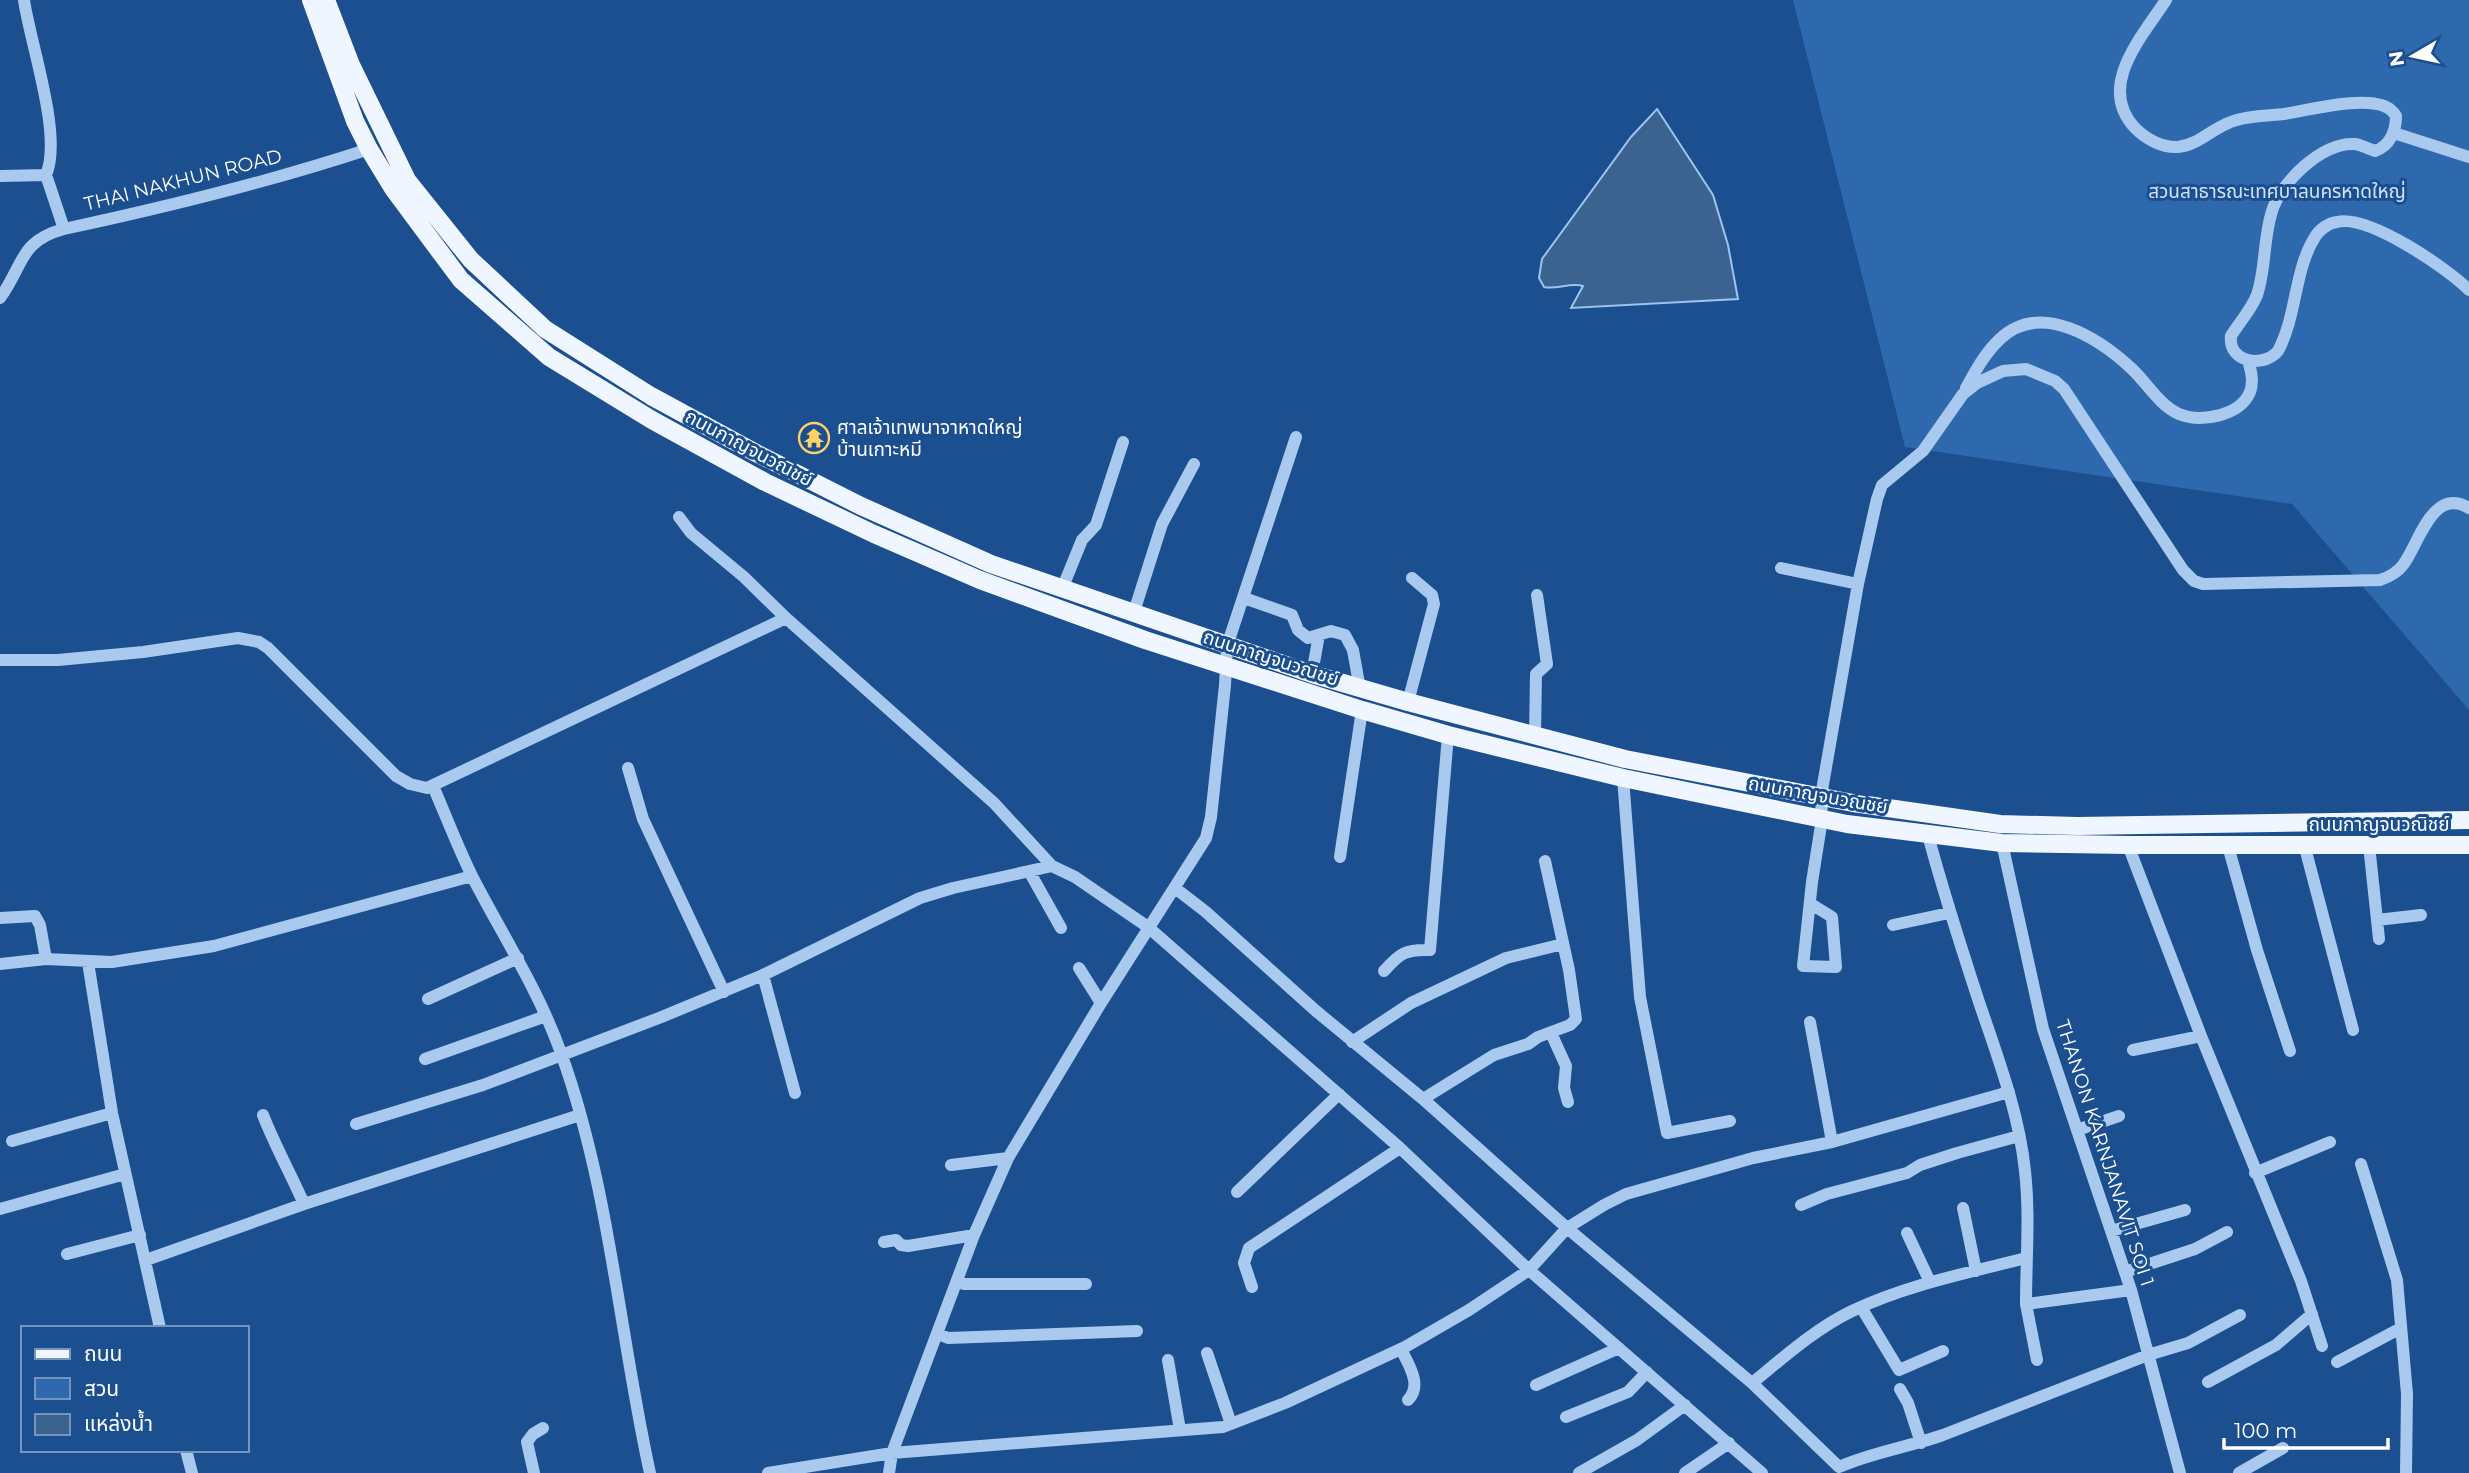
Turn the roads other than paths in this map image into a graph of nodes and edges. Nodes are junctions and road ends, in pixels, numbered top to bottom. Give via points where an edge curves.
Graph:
1 (24, 0) edge
2 (311, 0) edge
3 (326, 0) edge
4 (2166, 0) edge
5 (2394, 133) junction
6 (369, 149) junction
7 (2469, 157) edge
8 (46, 175) junction
9 (0, 176) edge
10 (64, 229) junction
11 (2469, 290) edge
12 (0, 298) edge
13 (2248, 360) junction
14 (1963, 394) junction
15 (1296, 437) dead end
16 (1123, 442) dead end
17 (1194, 464) dead end
18 (2464, 505) edge
19 (680, 517) dead end
20 (1782, 568) dead end
21 (1412, 578) dead end
22 (1858, 584) junction
23 (1062, 589) junction
24 (1537, 595) dead end
25 (1244, 598) junction
26 (1133, 615) junction
27 (786, 618) junction
28 (1319, 635) junction
29 (1227, 646) junction
30 (0, 660) edge
31 (1226, 665) junction
32 (1312, 674) junction
33 (1360, 689) junction
34 (1408, 702) junction
35 (1362, 710) junction
36 (1448, 735) junction
37 (1535, 736) junction
38 (628, 768) dead end
39 (1623, 778) junction
40 (433, 786) junction
41 (1821, 796) junction
42 (1822, 819) junction
43 (2469, 820) edge
44 (1928, 835) junction
45 (2002, 843) junction
46 (2304, 844) junction
47 (2128, 845) junction
48 (2370, 845) junction
49 (2469, 845) edge
50 (2228, 846) junction
51 (1340, 857) dead end
52 (1545, 861) dead end
53 (1052, 866) junction
54 (1029, 871) junction
55 (472, 876) junction
56 (1175, 888) junction
57 (1811, 904) junction
58 (1949, 913) junction
59 (1, 914) edge
60 (2421, 915) dead end
61 (2377, 920) junction
62 (1893, 925) dead end
63 (1061, 928) dead end
64 (1148, 928) junction
65 (2379, 939) dead end
66 (1563, 944) junction
67 (518, 958) junction
68 (47, 959) junction
69 (88, 962) junction
70 (0, 964) edge
71 (1079, 968) dead end
72 (1384, 971) dead end
73 (763, 975) junction
74 (724, 992) junction
75 (428, 999) dead end
76 (1101, 1003) junction
77 (547, 1016) junction
78 (1810, 1022) dead end
79 (2353, 1030) dead end
80 (1552, 1032) junction
81 (2201, 1036) junction
82 (1352, 1042) junction
83 (2133, 1050) dead end
84 (2290, 1051) dead end
85 (562, 1054) junction
86 (425, 1059) dead end
87 (2009, 1092) junction
88 (795, 1093) dead end
89 (1339, 1094) junction
90 (1423, 1099) junction
91 (1568, 1102) dead end
92 (112, 1113) junction
93 (263, 1115) dead end
94 (580, 1115) junction
95 (2119, 1116) dead end
96 (1730, 1121) dead end
97 (356, 1124) dead end
98 (2077, 1130) junction
99 (2020, 1136) junction
100 (12, 1141) dead end
101 (1832, 1142) junction
102 (2330, 1142) dead end
103 (1400, 1149) junction
104 (1008, 1158) junction
105 (2361, 1164) dead end
106 (951, 1165) dead end
107 (2255, 1173) junction
108 (125, 1174) junction
109 (1237, 1192) dead end
110 (304, 1204) junction
111 (1801, 1205) dead end
112 (1963, 1208) dead end
113 (0, 1209) edge
114 (2185, 1210) dead end
115 (1567, 1228) junction
116 (2111, 1231) junction
117 (2227, 1232) dead end
118 (1907, 1233) dead end
119 (140, 1235) junction
120 (974, 1235) junction
121 (884, 1242) dead end
122 (67, 1254) dead end
123 (2026, 1258) junction
124 (146, 1260) junction
125 (1529, 1270) junction
126 (1976, 1271) junction
127 (2125, 1272) junction
128 (957, 1282) junction
129 (1930, 1282) junction
130 (1086, 1284) dead end
131 (1252, 1287) dead end
132 (2131, 1290) junction
133 (2026, 1304) junction
134 (1861, 1307) junction
135 (2312, 1314) junction
136 (2240, 1315) dead end
137 (160, 1326) edge
138 (2401, 1328) junction
139 (1137, 1331) dead end
140 (938, 1334) junction
141 (2322, 1346) dead end
142 (1401, 1349) junction
143 (1619, 1349) junction
144 (1943, 1351) dead end
145 (1207, 1353) dead end
146 (2148, 1355) junction
147 (1168, 1360) dead end
148 (2037, 1360) dead end
149 (2337, 1362) dead end
150 (1647, 1372) junction
151 (2208, 1382) dead end
152 (1752, 1383) junction
153 (1536, 1385) dead end
154 (1900, 1389) dead end
155 (1408, 1400) dead end
156 (1685, 1405) junction
157 (1566, 1417) dead end
158 (1231, 1424) junction
159 (543, 1428) dead end
160 (1180, 1430) junction
161 (1728, 1443) junction
162 (1921, 1443) junction
163 (2283, 1448) dead end
164 (187, 1452) edge
165 (892, 1453) junction
166 (192, 1473) edge
167 (534, 1473) edge
168 (650, 1473) edge
169 (768, 1473) edge
170 (889, 1473) edge
171 (1579, 1473) edge
172 (1685, 1473) edge
173 (1762, 1473) edge
174 (2180, 1473) edge
175 (2239, 1473) edge
176 (2406, 1473) edge

1 - 8 street via 49,128 51,154
2 - 6 main road, ถนนกาญจนวณิชย์
3 - 23 main road, ถนนกาญจนวณิชย์ via 351,65 407,180 471,260 545,329 651,396 768,459 941,542
4 - 5 street via 2124,68 2119,88 2127,117 2144,136 2165,145 2184,146 2234,121 2361,103 2392,110
5 - 7 street
5 - 13 street via 2379,151 2357,144 2316,156 2276,202 2257,295 2231,336 2234,352
6 - 10 street, THAI NAKHUN ROAD via 312,168
6 - 31 main road, ถนนกาญจนวณิชย์ via 461,279 549,357 641,413 765,482 980,580
8 - 9 street
8 - 10 street, THAI NAKHUN ROAD
10 - 12 street via 35,240
11 - 13 street via 2405,245 2357,222 2337,221 2321,230 2309,250 2281,347 2265,360
13 - 14 street via 2251,389 2242,403 2212,417 2188,416 2171,409 2133,370 2090,337 2048,321 2015,328 2000,338
14 - 18 street via 1969,387 2011,370 2026,369 2055,380 2183,570 2203,584 2387,578 2404,564 2431,516 2446,505
14 - 22 street via 1923,451 1882,485
15 - 25 street
16 - 23 street via 1096,525 1082,540
17 - 26 street via 1162,524
19 - 27 street via 691,533
20 - 22 street
21 - 34 street via 1432,595 1434,604
22 - 41 street
23 - 26 main road, ถนนกาญจนวณิชย์
24 - 37 street via 1546,664 1536,674
25 - 28 street via 1292,615 1305,637
25 - 29 street
26 - 29 main road, ถนนกาญจนวณิชย์
27 - 40 street
27 - 53 street via 994,803
28 - 32 street
28 - 33 street via 1336,631 1348,638
29 - 31 street
29 - 32 main road, ถนนกาญจนวณิชย์
30 - 40 street via 58,660 250,639 268,648 396,776 418,787
31 - 35 main road, ถนนกาญจนวณิชย์
31 - 56 street via 1210,824
32 - 33 main road, ถนนกาญจนวณิชย์
33 - 34 main road, ถนนกาญจนวณิชย์
34 - 37 main road, ถนนกาญจนวณิชย์
35 - 36 main road, ถนนกาญจนวณิชย์
35 - 51 street
36 - 39 main road, ถนนกาญจนวณิชย์
36 - 72 street via 1430,950 1412,949 1396,957
37 - 41 main road, ถนนกาญจนวณิชย์ via 1625,759
38 - 74 street via 643,819
39 - 42 main road, ถนนกาญจนวณิชย์
39 - 96 street via 1640,997 1667,1133
40 - 55 street
41 - 42 street
41 - 43 main road, ถนนกาญจนวณิชย์ via 2000,824
42 - 44 main road, ถนนกาญจนวณิชย์
42 - 57 street
44 - 45 main road, ถนนกาญจนวณิชย์
44 - 58 street
45 - 47 main road, ถนนกาญจนวณิชย์
45 - 98 street, THANON KARNJANAVIT SOI 1 via 2043,1029
46 - 48 main road, ถนนกาญจนวณิชย์
46 - 50 main road, ถนนกาญจนวณิชย์
46 - 79 street
47 - 50 main road, ถนนกาญจนวณิชย์
47 - 81 street
48 - 49 main road, ถนนกาญจนวณิชย์
48 - 61 street
50 - 84 street
52 - 66 street
53 - 54 street
53 - 64 street
54 - 63 street
54 - 73 street via 920,898
55 - 67 street
55 - 69 street via 214,946
56 - 64 street
56 - 82 street
57 - 57 street via 1803,966 1836,967 1832,917
58 - 62 street
58 - 87 street
59 - 68 street via 36,916
60 - 61 street
61 - 65 street
64 - 76 street
64 - 89 street
66 - 80 street via 1577,1018
66 - 82 street via 1506,958 1411,1003
67 - 75 street
67 - 77 street
68 - 69 street
68 - 70 street
69 - 92 street
71 - 76 street
73 - 74 street
73 - 88 street
74 - 85 street
76 - 104 street
77 - 85 street
77 - 86 street
78 - 101 street
80 - 90 street via 1494,1055
80 - 91 street via 1566,1066
81 - 83 street
81 - 107 street
82 - 90 street
85 - 94 street
85 - 97 street
87 - 99 street
87 - 101 street
89 - 103 street
89 - 109 street
90 - 115 street
92 - 100 street
92 - 108 street
93 - 110 street
94 - 110 street
94 - 168 street via 601,1195
95 - 98 street
98 - 116 street, THANON KARNJANAVIT SOI 1
99 - 111 street
99 - 123 street via 2026,1178
101 - 115 street via 1644,1187 1614,1199
102 - 107 street
103 - 125 street
103 - 131 street via 1249,1248 1244,1264
104 - 106 street
104 - 120 street
105 - 138 street via 2395,1268
107 - 135 street
108 - 113 street
108 - 119 street
110 - 124 street
112 - 126 street
114 - 116 street
115 - 125 street
115 - 152 street
116 - 127 street, THANON KARNJANAVIT SOI 1
117 - 127 street via 2195,1250
118 - 129 street
119 - 122 street
119 - 124 street
120 - 121 street via 908,1246 896,1240
120 - 128 street
123 - 126 street
123 - 133 street
124 - 137 street
125 - 142 street
125 - 143 street
126 - 129 street
127 - 132 street, THANON KARNJANAVIT SOI 1
128 - 130 street
128 - 140 street
129 - 134 street
132 - 133 street
132 - 146 street, THANON KARNJANAVIT SOI 1
133 - 148 street
134 - 144 street via 1899,1370
134 - 152 street via 1815,1333
135 - 141 street
135 - 151 street via 2276,1345
136 - 146 street via 2188,1343
138 - 149 street
138 - 176 street via 2407,1394
139 - 140 street via 948,1338
140 - 165 street
142 - 155 street via 1415,1384
142 - 158 street
143 - 150 street
143 - 153 street
145 - 158 street
146 - 162 street
146 - 174 street, THANON KARNJANAVIT SOI 1
147 - 160 street
150 - 156 street
150 - 157 street via 1628,1392
152 - 162 street via 1839,1467
154 - 162 street
156 - 161 street
156 - 171 street via 1637,1440
158 - 160 street
159 - 167 street via 527,1442
160 - 165 street
161 - 172 street
161 - 173 street
163 - 175 street
164 - 166 street
165 - 169 street
165 - 170 street

